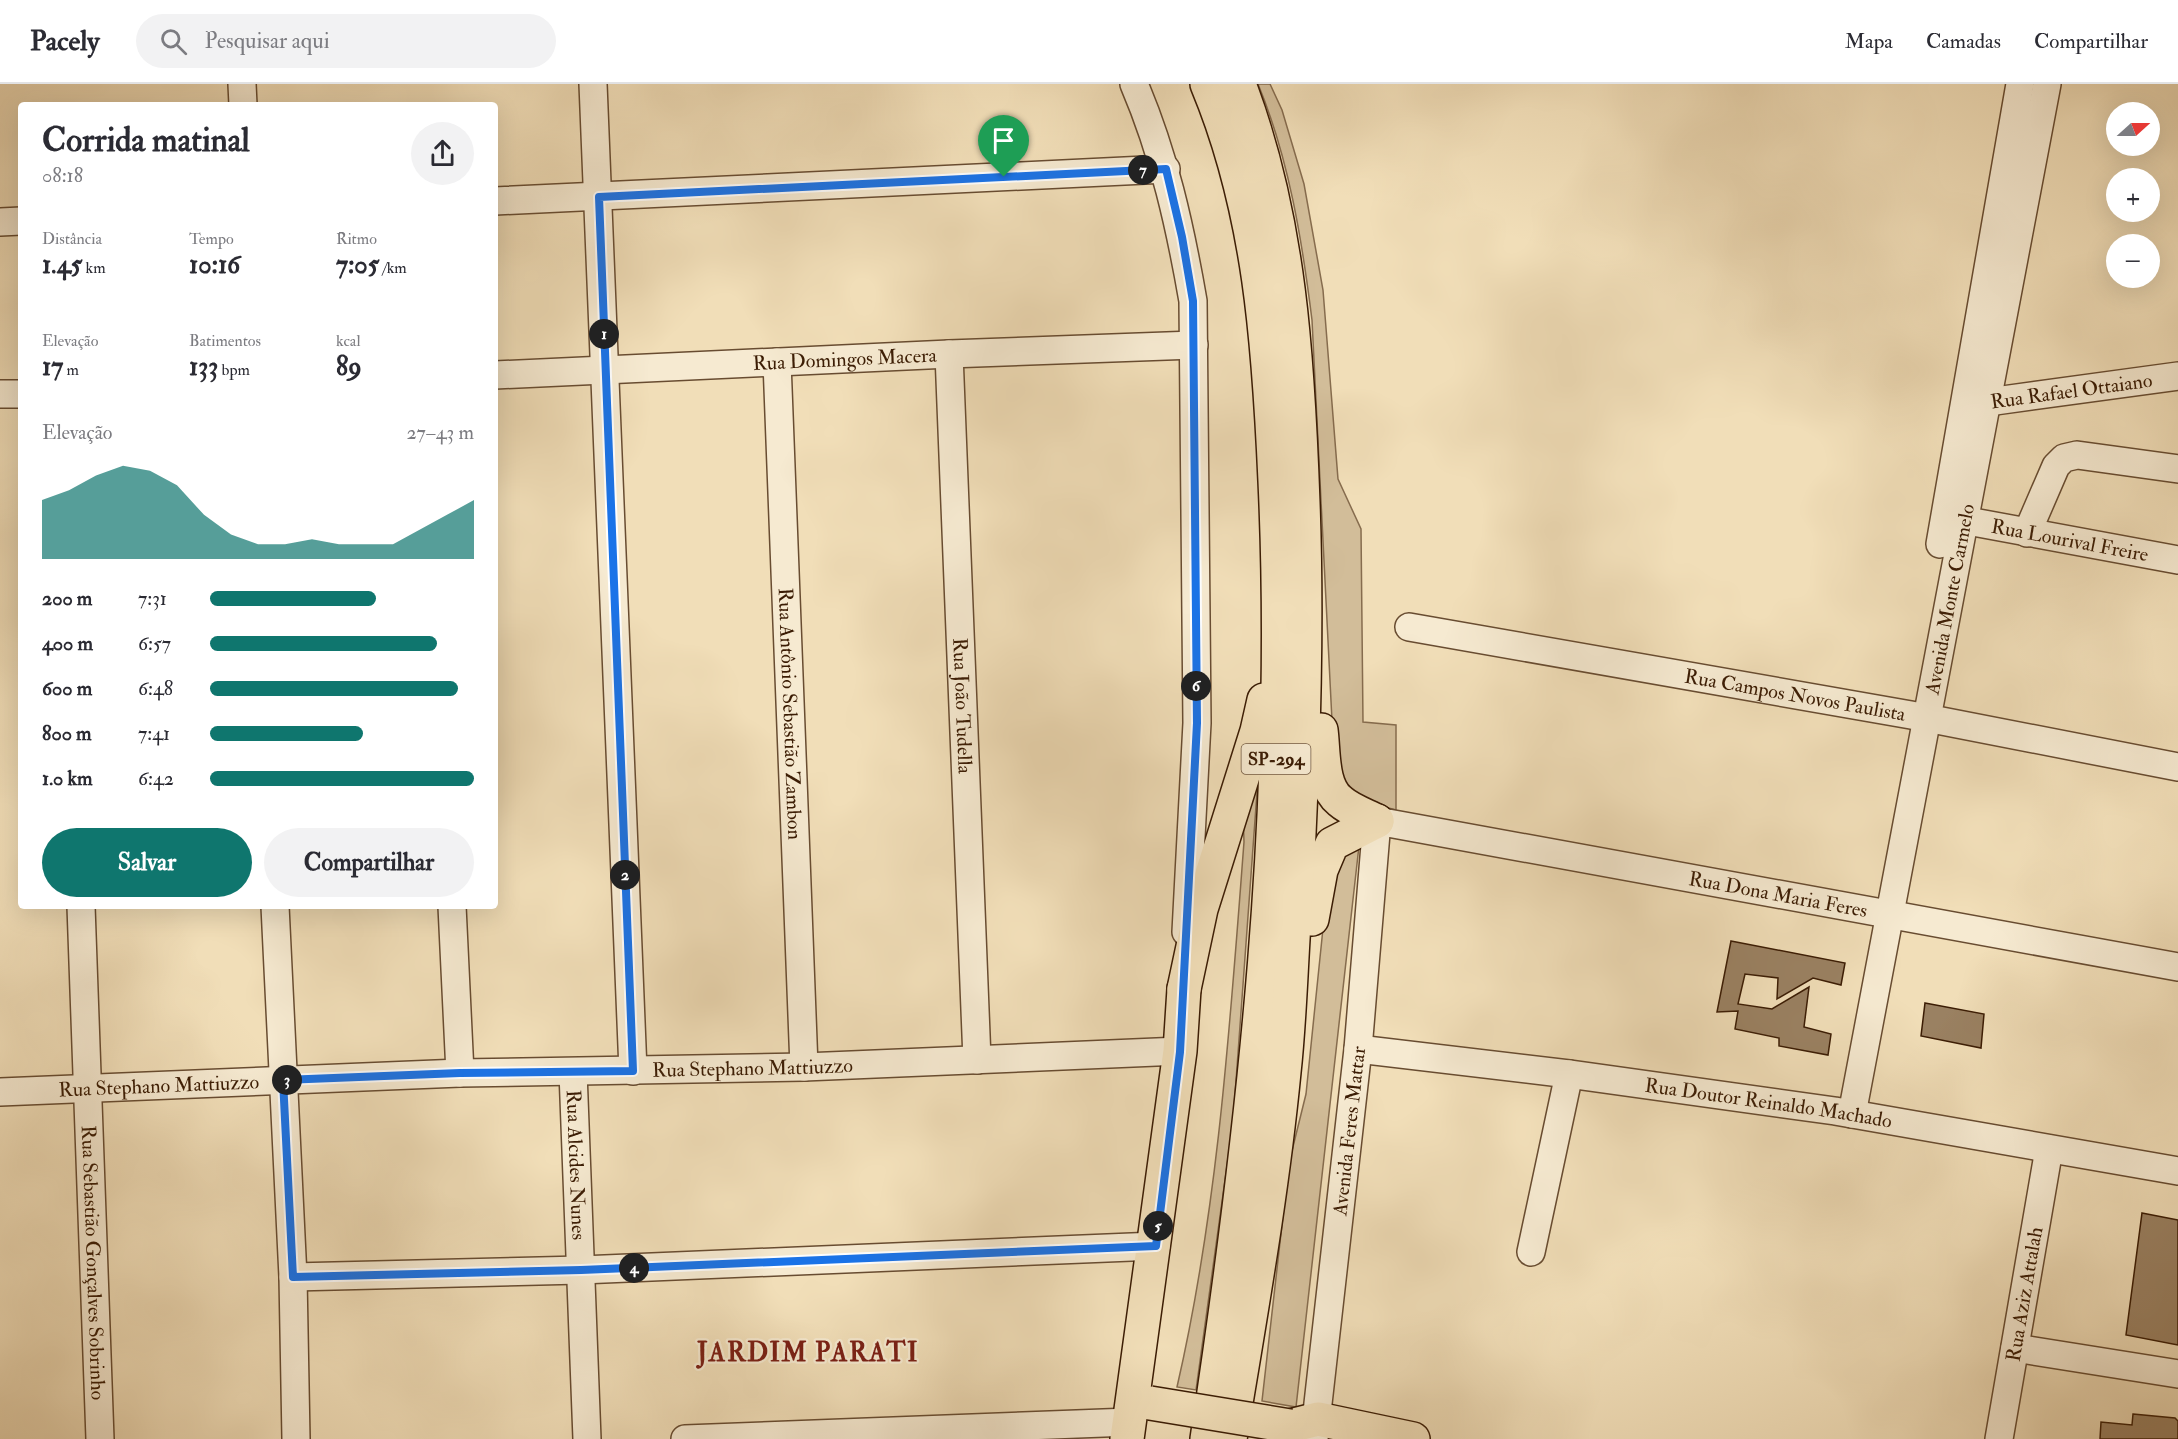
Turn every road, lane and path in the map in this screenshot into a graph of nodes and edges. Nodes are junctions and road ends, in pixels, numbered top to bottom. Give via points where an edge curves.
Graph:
1 (242, 84) edge
2 (593, 84) edge
3 (1134, 84) edge
4 (1208, 84) edge
5 (1239, 84) edge
6 (2020, 84) edge
7 (2048, 84) edge
8 (243, 102) edge
9 (1166, 169) junction
10 (599, 197) junction
11 (498, 201) edge
12 (18, 221) edge
13 (0, 222) edge
14 (1194, 345) junction
15 (949, 354) junction
16 (777, 362) junction
17 (605, 369) junction
18 (498, 375) edge
19 (2178, 376) edge
20 (0, 394) edge
21 (18, 394) edge
22 (1977, 396) junction
23 (2178, 469) edge
24 (1954, 518) junction
25 (2027, 532) junction
26 (2178, 560) edge
27 (1293, 574) junction
28 (1409, 627) dead end
29 (1918, 716) junction
30 (2178, 767) edge
31 (1377, 821) junction
32 (81, 909) edge
33 (275, 909) edge
34 (452, 909) edge
35 (1880, 913) junction
36 (2178, 967) edge
37 (1184, 989) junction
38 (1358, 1049) junction
39 (1180, 1052) junction
40 (977, 1060) junction
41 (804, 1067) junction
42 (1285, 1068) junction
43 (633, 1071) junction
44 (573, 1072) junction
45 (460, 1073) junction
46 (1569, 1074) junction
47 (283, 1080) junction
48 (89, 1087) junction
49 (0, 1092) edge
50 (1844, 1113) junction
51 (2049, 1149) junction
52 (2178, 1171) edge
53 (1156, 1246) junction
54 (1531, 1252) dead end
55 (581, 1270) junction
56 (293, 1277) junction
57 (2015, 1348) junction
58 (2178, 1374) edge
59 (1135, 1416) edge
60 (1309, 1431) edge
61 (100, 1439) edge
62 (296, 1439) edge
63 (587, 1439) edge
64 (685, 1439) edge
65 (1207, 1439) edge
66 (1230, 1439) edge
67 (1413, 1439) edge
68 (1999, 1439) edge

1 - 8 street
2 - 10 street
3 - 9 street
4 - 27 main road, SP-294 via 1244,193 1260,276
5 - 27 main road, SP-294 via 1272,192 1286,261 1300,403
6 - 22 street, Avenida Monte Carmelo
7 - 22 street, Avenida Monte Carmelo
9 - 10 street
9 - 14 street via 1193,301
10 - 11 street
10 - 17 street
12 - 13 street
14 - 15 street, Rua Domingos Macera
14 - 37 street via 1197,723
15 - 16 street, Rua Domingos Macera
15 - 40 street, Rua João Tudella
16 - 17 street, Rua Domingos Macera
16 - 41 street, Rua Antônio Sebastião Zambon
17 - 18 street, Rua Domingos Macera
17 - 43 street
19 - 22 street, Rua Rafael Ottaiano
20 - 21 street
22 - 24 street, Avenida Monte Carmelo
23 - 25 street via 2077,455 2064,458 2056,466
24 - 25 street, Rua Lourival Freire
24 - 29 street, Avenida Monte Carmelo
25 - 26 street, Rua Lourival Freire
27 - 31 main road via 1326,778 1340,801
27 - 37 main road via 1257,731 1201,909
27 - 42 main road, SP-294 via 1303,776
27 - 65 main road, SP-294 via 1263,987 1234,1257
28 - 29 street, Rua Campos Novos Paulista
29 - 30 street, Rua Campos Novos Paulista
29 - 35 street, Avenida Monte Carmelo
31 - 35 street, Rua Dona Maria Feres
31 - 38 street, Avenida Feres Mattar
31 - 42 main road via 1343,836 1326,853 1314,897 1298,1031
32 - 48 street, Rua Sebastião Gonçalves Sobrinho
33 - 47 street
34 - 45 street
35 - 36 street, Rua Dona Maria Feres
35 - 50 street, Avenida Monte Carmelo
37 - 39 main road
38 - 46 street, Rua Doutor Reinaldo Machado
38 - 60 street, Avenida Feres Mattar
39 - 40 street, Rua Stephano Mattiuzzo
39 - 53 main road
40 - 41 street, Rua Stephano Mattiuzzo
41 - 43 street, Rua Stephano Mattiuzzo
42 - 66 main road, SP-294
43 - 44 street, Rua Stephano Mattiuzzo
44 - 45 street, Rua Stephano Mattiuzzo
44 - 55 street, Rua Alcides Nunes
45 - 47 street, Rua Stephano Mattiuzzo
46 - 50 street, Rua Doutor Reinaldo Machado
46 - 54 street
47 - 48 street, Rua Stephano Mattiuzzo
47 - 56 street
48 - 49 street, Rua Stephano Mattiuzzo
48 - 61 street, Rua Sebastião Gonçalves Sobrinho
50 - 51 street, Rua Doutor Reinaldo Machado
51 - 52 street, Rua Doutor Reinaldo Machado
51 - 57 street, Rua Aziz Attalah
53 - 55 street
53 - 59 main road
55 - 56 street
55 - 63 street, Rua Alcides Nunes
56 - 62 street
57 - 58 street
57 - 68 street, Rua Aziz Attalah
59 - 60 main road, bridge
59 - 64 street
60 - 67 main road

